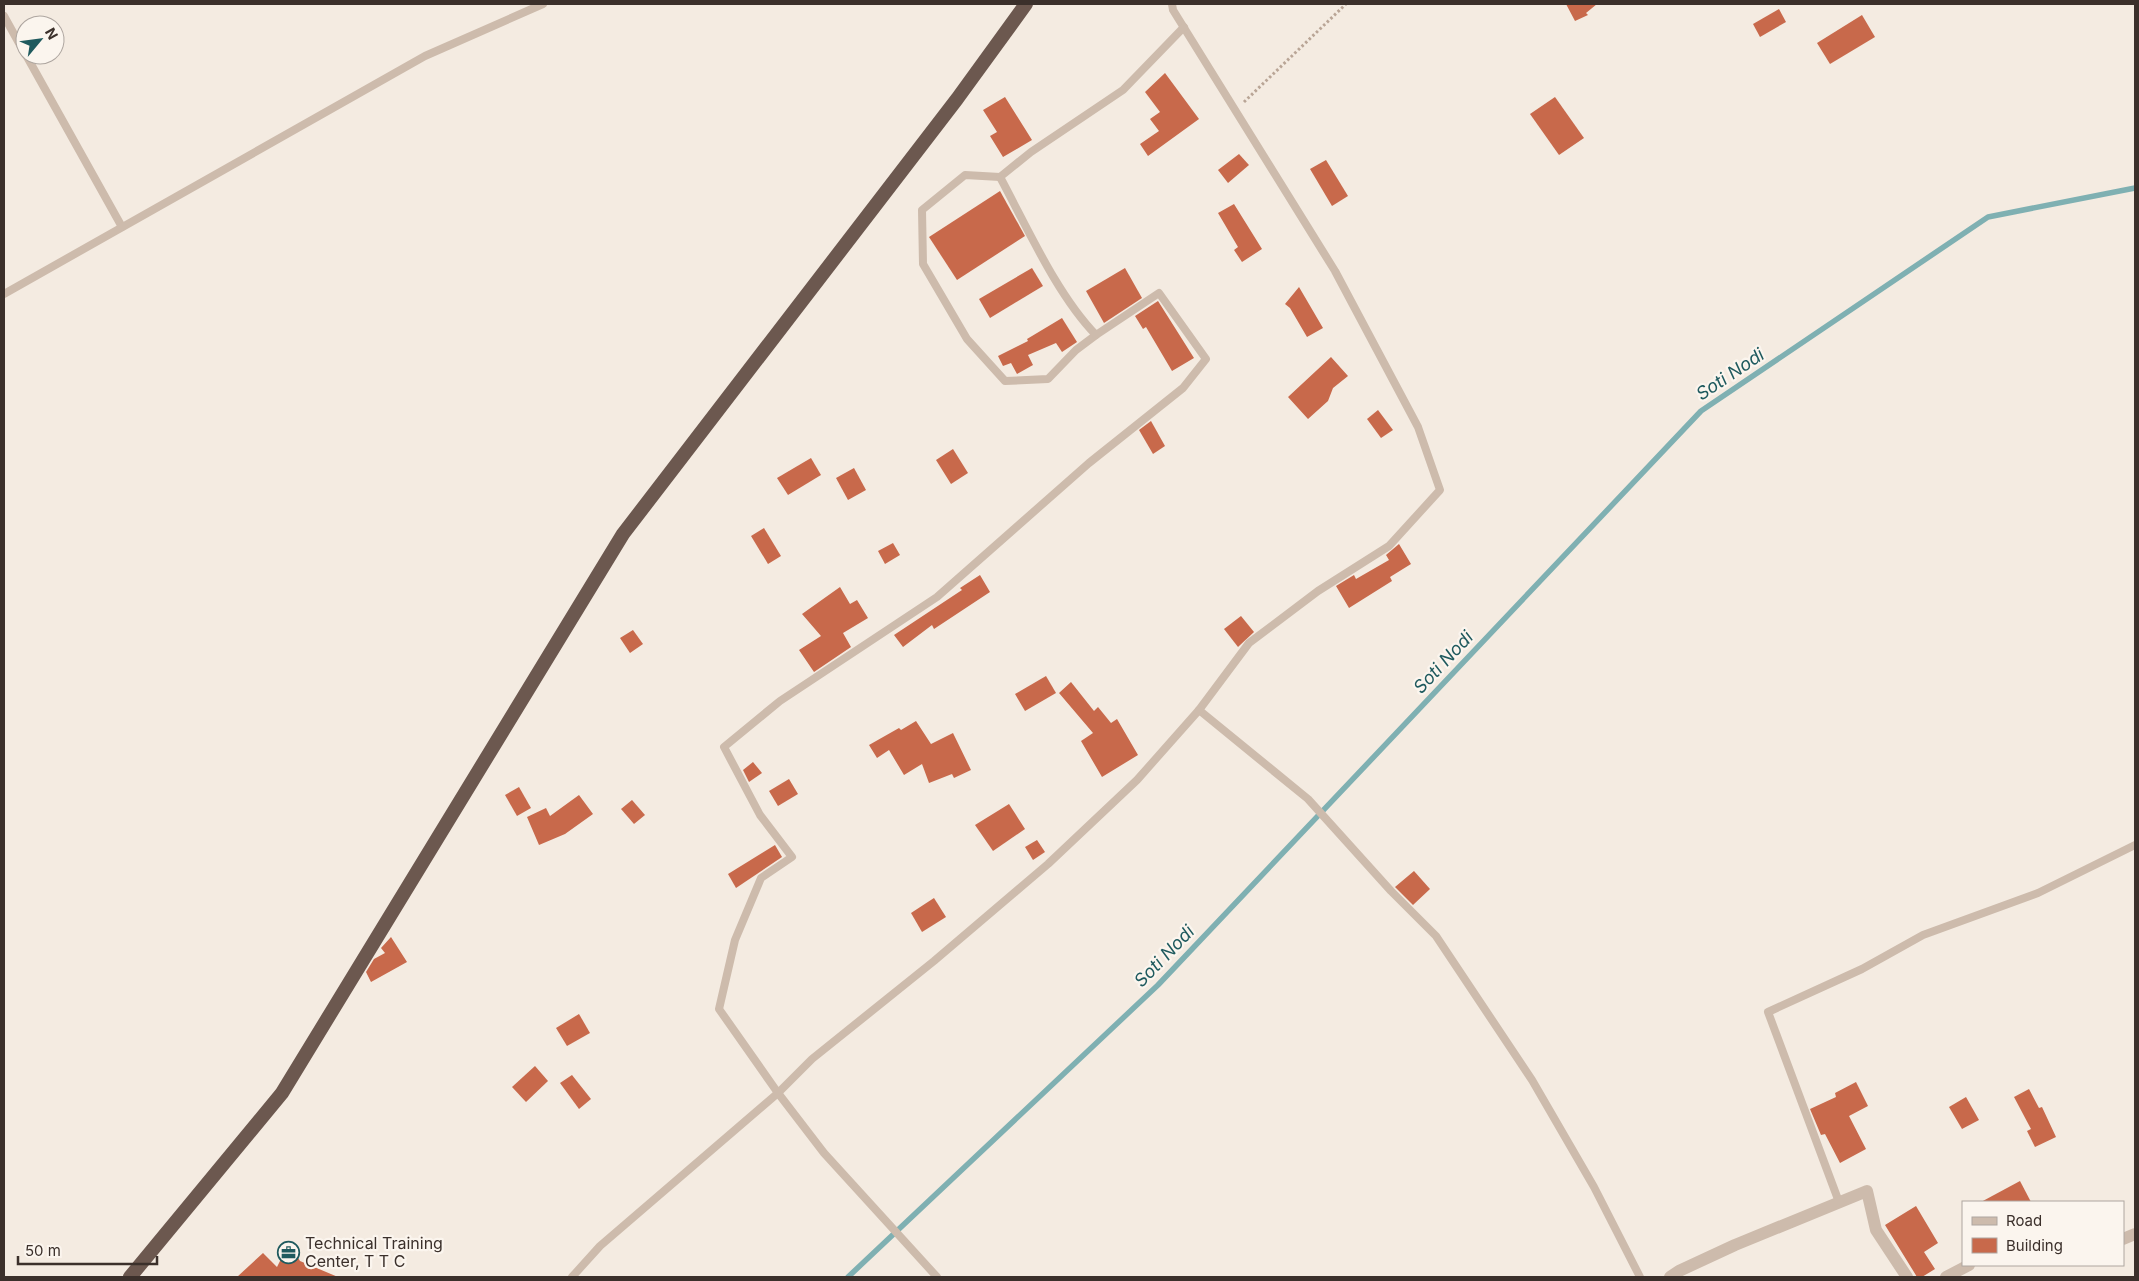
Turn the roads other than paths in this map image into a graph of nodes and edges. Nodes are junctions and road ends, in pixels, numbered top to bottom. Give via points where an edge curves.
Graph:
1 (543, 4) edge
2 (1026, 4) edge
3 (1172, 4) edge
4 (4, 16) edge
5 (1184, 27) junction
6 (15, 36) edge
7 (31, 65) edge
8 (1000, 177) junction
9 (122, 227) junction
10 (4, 294) edge
11 (1096, 335) junction
12 (1199, 710) junction
13 (2135, 845) edge
14 (778, 1094) junction
15 (1839, 1202) junction
16 (1967, 1266) edge
17 (130, 1277) edge
18 (572, 1277) edge
19 (937, 1277) edge
20 (1640, 1277) edge
21 (1670, 1277) edge
22 (1907, 1277) edge
23 (1946, 1277) edge

1 - 9 lane via 425,56
2 - 17 highway via 951,107 623,534 282,1093
3 - 5 lane
4 - 6 lane
5 - 8 lane via 1123,90 1031,152
5 - 12 lane via 1335,271 1418,427 1440,490 1389,546 1318,591 1249,643
7 - 9 lane
8 - 11 lane via 1045,261 1082,320
8 - 11 lane via 965,175 922,210 923,264 966,339 1005,381 1048,379
9 - 10 lane
11 - 14 lane via 1159,293 1206,359 1183,388 1090,463 937,597 780,701 724,748 760,816 792,857 761,878 735,940 719,1009
12 - 14 lane via 1137,780 1048,864 812,1059
12 - 20 lane via 1308,799 1436,936 1532,1080 1594,1187
13 - 15 lane via 2038,893 1923,935 1862,969 1768,1012
14 - 18 lane via 600,1246
14 - 19 lane via 824,1153
15 - 21 street via 1735,1245
15 - 22 street via 1867,1190 1876,1230
16 - 23 street

